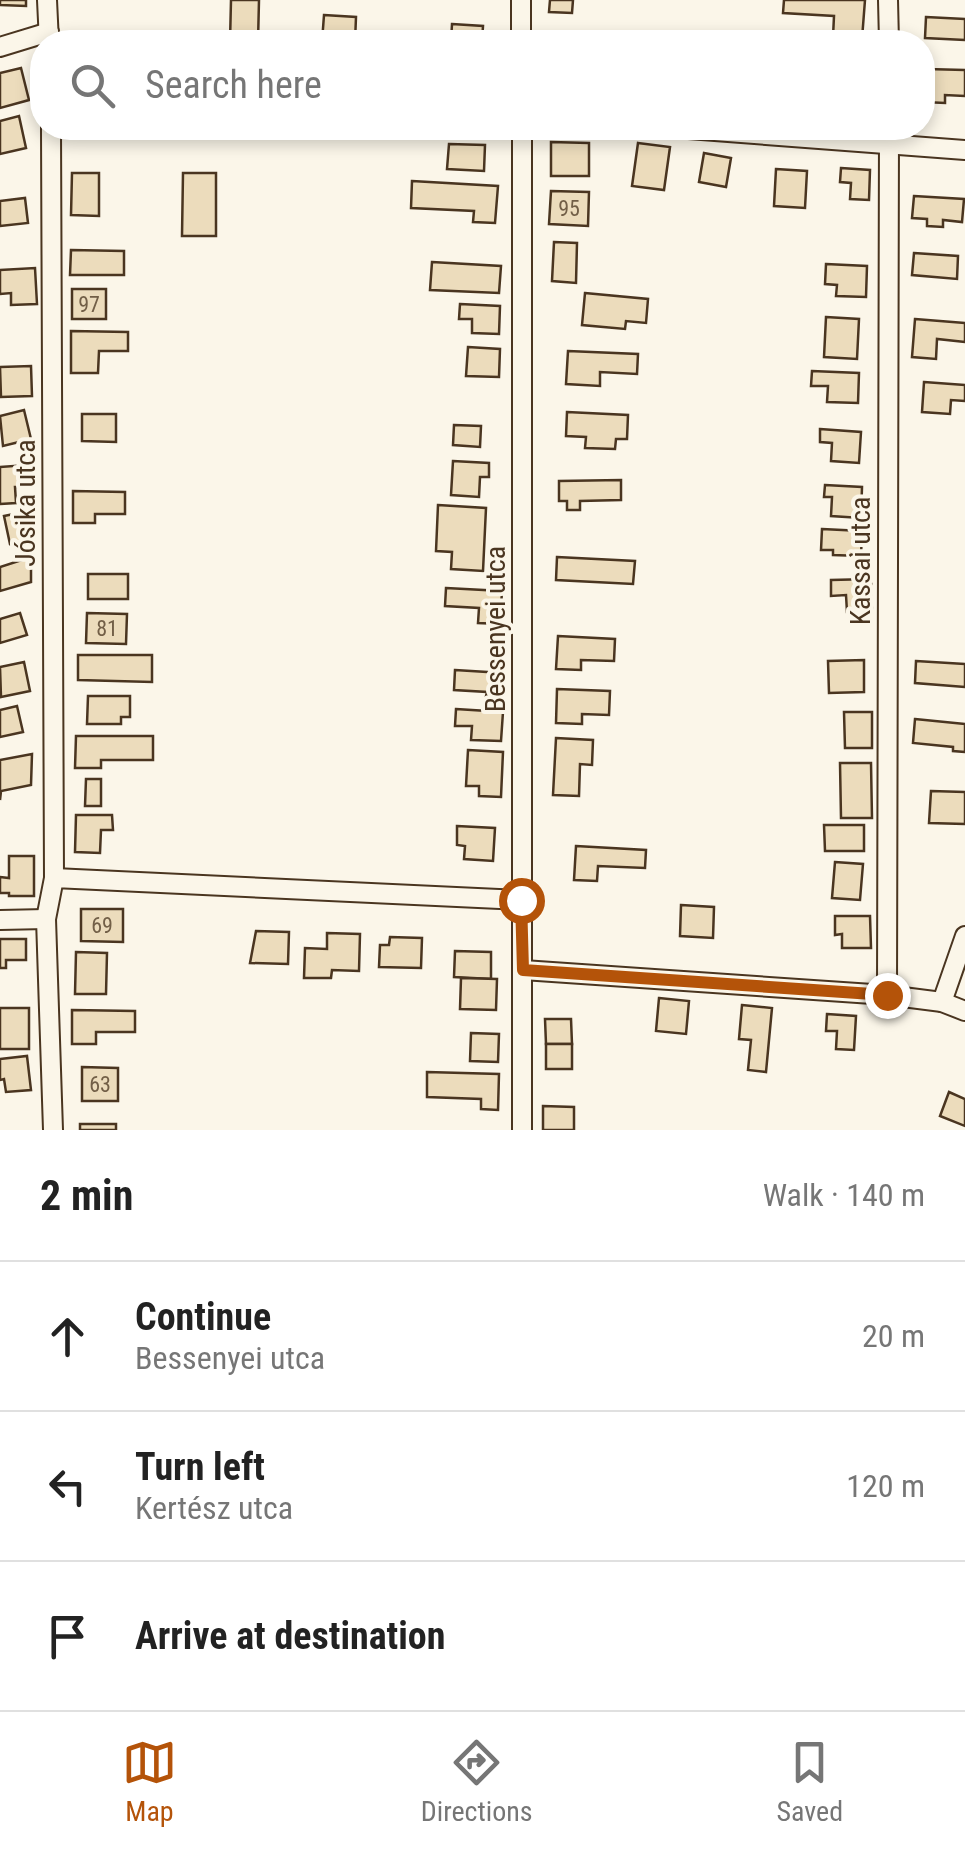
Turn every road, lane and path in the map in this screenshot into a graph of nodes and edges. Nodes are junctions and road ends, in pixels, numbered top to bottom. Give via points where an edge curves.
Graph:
1 (47, 0) edge
2 (521, 0) edge
3 (888, 0) edge
4 (49, 30) edge
5 (521, 30) edge
6 (889, 30) edge
7 (30, 41) edge
8 (0, 47) edge
9 (51, 140) edge
10 (522, 140) edge
11 (889, 140) edge
12 (911, 140) edge
13 (965, 150) edge
14 (54, 878) junction
15 (521, 900) junction
16 (0, 920) edge
17 (46, 920) junction
18 (965, 936) edge
19 (523, 970) junction
20 (887, 995) junction
21 (942, 1002) junction
22 (965, 1011) edge
23 (53, 1130) edge
24 (522, 1130) edge

1 - 4 street
2 - 5 street
3 - 6 street
7 - 8 street
9 - 14 street, Jósika utca
10 - 15 street, Bessenyei utca
11 - 20 street, Kassai utca
12 - 13 street
14 - 15 street
14 - 17 street, Jósika utca
15 - 19 street, Bessenyei utca
16 - 17 street
17 - 23 street
18 - 21 street
19 - 20 street
19 - 24 street, Bessenyei utca
20 - 21 street
21 - 22 street

